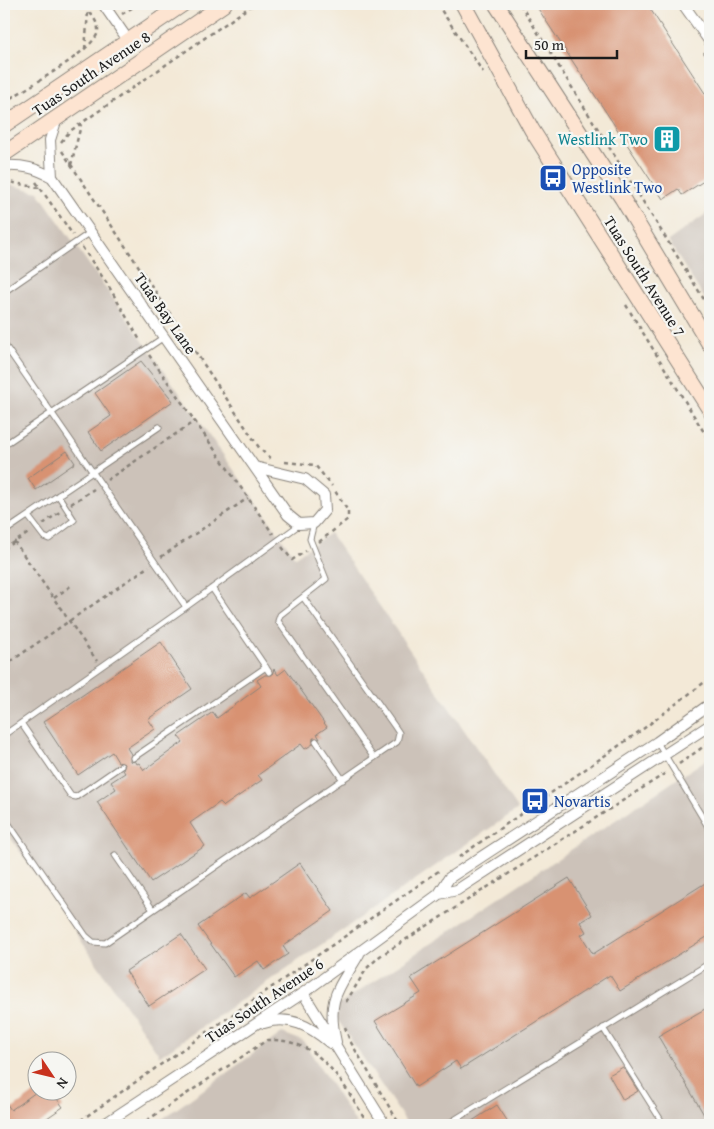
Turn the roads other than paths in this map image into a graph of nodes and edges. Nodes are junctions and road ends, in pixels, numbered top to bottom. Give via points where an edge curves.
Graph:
1 (102, 4) edge
2 (183, 4) edge
3 (224, 4) edge
4 (464, 4) edge
5 (496, 4) edge
6 (684, 4) edge
7 (128, 40) junction
8 (710, 42) edge
9 (57, 118) junction
10 (4, 125) edge
11 (4, 154) edge
12 (4, 166) edge
13 (52, 177) junction
14 (91, 232) junction
15 (5, 290) edge
16 (164, 337) junction
17 (4, 344) edge
18 (710, 345) edge
19 (710, 410) edge
20 (52, 413) junction
21 (159, 427) dead end
22 (4, 445) edge
23 (255, 466) junction
24 (92, 472) junction
25 (58, 495) junction
26 (28, 516) junction
27 (314, 523) junction
28 (299, 524) junction
29 (4, 532) edge
30 (212, 588) junction
31 (303, 597) junction
32 (186, 607) junction
33 (710, 704) edge
34 (21, 723) junction
35 (710, 726) edge
36 (4, 735) edge
37 (316, 741) dead end
38 (657, 742) junction
39 (667, 756) junction
40 (133, 758) dead end
41 (374, 758) junction
42 (121, 766) dead end
43 (343, 780) junction
44 (4, 817) edge
45 (710, 830) edge
46 (115, 855) dead end
47 (439, 894) junction
48 (153, 910) junction
49 (362, 949) junction
50 (710, 962) edge
51 (303, 993) junction
52 (256, 1025) junction
53 (604, 1028) junction
54 (338, 1050) junction
55 (103, 1125) edge
56 (385, 1125) edge
57 (446, 1125) edge
58 (664, 1125) edge

1 - 7 street
2 - 7 street, Tuas South Avenue 8
3 - 9 street, Tuas South Avenue 8
4 - 19 street, Tuas South Avenue 7 via 532,130
5 - 18 street, Tuas South Avenue 7 via 622,198
6 - 8 street
7 - 10 street, Tuas South Avenue 8
9 - 11 street, Tuas South Avenue 8
9 - 13 street via 50,140
12 - 13 street, Tuas Bay Lane via 34,167
13 - 14 street, Tuas Bay Lane
14 - 15 lane
14 - 16 street, Tuas Bay Lane
16 - 20 lane
16 - 23 street, Tuas Bay Lane
17 - 20 lane
20 - 22 lane
20 - 24 lane
21 - 24 lane
23 - 27 street via 305,479 324,495 325,510
23 - 28 street, Tuas Bay Lane via 288,516
24 - 25 lane
24 - 32 lane
25 - 26 lane
25 - 26 lane via 74,518 72,524 46,540
26 - 29 lane
27 - 28 street
27 - 31 lane via 310,539 326,578
28 - 30 lane
30 - 32 lane
30 - 40 lane via 268,670
31 - 41 lane via 280,616 279,624
31 - 41 lane via 399,733 396,742
32 - 34 lane
33 - 38 street, Tuas South Avenue 6
34 - 36 lane
34 - 42 lane via 71,796 76,797
35 - 39 street, Tuas South Avenue 6
37 - 43 lane
38 - 39 lane
38 - 47 street, Tuas South Avenue 6 via 448,878
39 - 45 lane
39 - 47 street, Tuas South Avenue 6 via 457,890
41 - 43 lane
43 - 48 lane
44 - 48 lane via 93,942 112,941
46 - 48 lane
47 - 49 street, Tuas South Avenue 6
49 - 51 street, Tuas South Avenue 6
49 - 54 street via 332,1002
50 - 53 lane
51 - 52 street, Tuas South Avenue 6
51 - 54 street
52 - 54 street via 276,1019 302,1023 316,1030
52 - 55 street, Tuas South Avenue 6
53 - 57 lane
53 - 58 lane
54 - 56 street

